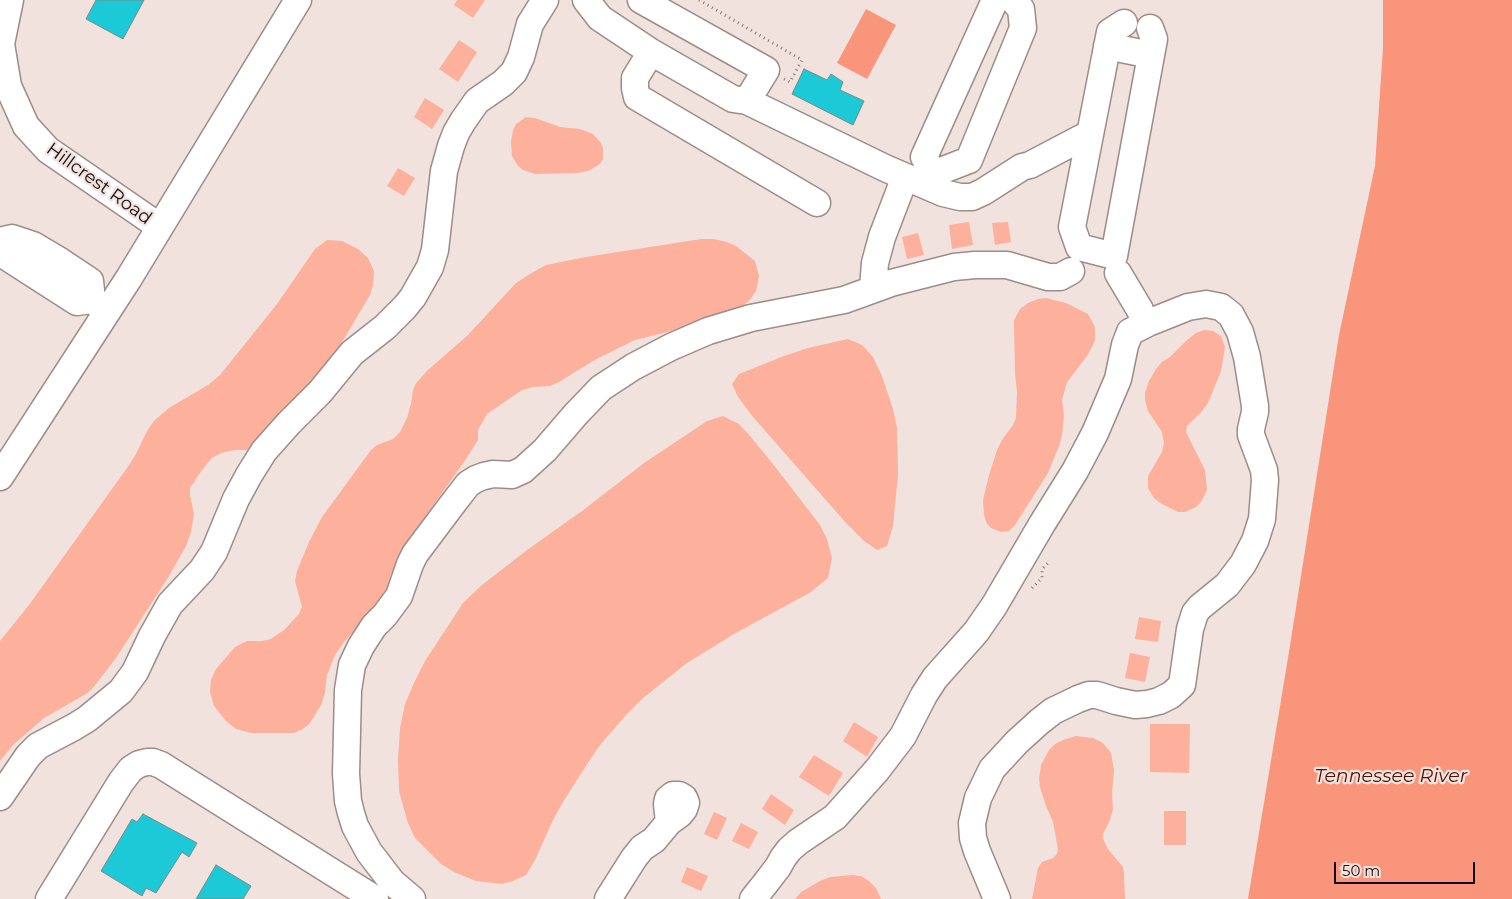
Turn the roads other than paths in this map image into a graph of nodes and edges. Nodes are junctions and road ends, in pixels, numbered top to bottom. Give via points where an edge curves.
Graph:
1 (298, 0) edge
2 (545, 0) edge
3 (640, 0) edge
4 (995, 0) edge
5 (1013, 0) edge
6 (6, 1) edge
7 (593, 9) edge
8 (1124, 23) dead end
9 (1150, 28) dead end
10 (1107, 46) junction
11 (651, 52) junction
12 (1151, 55) junction
13 (747, 101) junction
14 (1089, 134) junction
15 (1046, 157) junction
16 (922, 179) junction
17 (1080, 183) junction
18 (816, 203) dead end
19 (160, 227) junction
20 (0, 241) edge
21 (0, 249) edge
22 (1071, 271) dead end
23 (1118, 273) dead end
24 (873, 289) junction
25 (100, 306) junction
26 (1145, 324) junction
27 (0, 477) edge
28 (0, 797) edge
29 (669, 822) dead end
30 (49, 899) edge
31 (375, 899) edge
32 (412, 899) edge
33 (608, 899) edge
34 (753, 899) edge
35 (997, 899) edge

1 - 19 street
2 - 28 street via 530,24 524,50 514,72 477,101 456,133 444,170 435,250 430,267 413,297 352,353 264,452 236,499 214,552 163,614 129,682 87,719 38,746
3 - 7 street
3 - 13 street via 766,70
4 - 16 street via 924,157
5 - 16 street via 1021,9 1023,28 969,160
6 - 19 street, Hillcrest Road via 2,44 4,61 8,86 26,126 48,150
7 - 11 street
8 - 10 street via 1110,32
9 - 12 street via 1154,39
10 - 12 street
10 - 14 street
11 - 13 street via 733,98
11 - 18 street via 635,78 637,96
12 - 17 street via 1114,256 1079,247 1072,227
13 - 16 street
14 - 15 street
14 - 17 street
15 - 16 street via 1022,167 972,197 944,193
15 - 17 street
16 - 24 street via 885,228 875,263
19 - 25 street
20 - 25 street via 12,238 33,245 60,261 90,282
21 - 25 street via 4,255 77,302
22 - 24 street via 1060,277 1048,277 1007,265 974,265 929,272
23 - 26 street
24 - 32 street via 844,300 751,318 671,347 602,388 523,470 512,475 493,474 476,479 450,506 415,554 399,596 360,646 352,665 348,690 346,774 348,801 355,826 378,865
25 - 27 street
26 - 34 street via 1130,332 1113,392 1095,433 985,620 935,678 900,740 866,783 835,817 798,842 782,858
26 - 35 street via 1188,307 1206,304 1221,307 1235,322 1247,357 1255,406 1251,436 1264,470 1264,507 1260,529 1234,576 1195,613 1182,685 1171,695 1147,704 1125,704 1097,695 1078,699 1039,722 992,769 978,798 972,824 977,851
29 - 33 street via 634,858
30 - 31 street via 121,782 139,764 153,762

